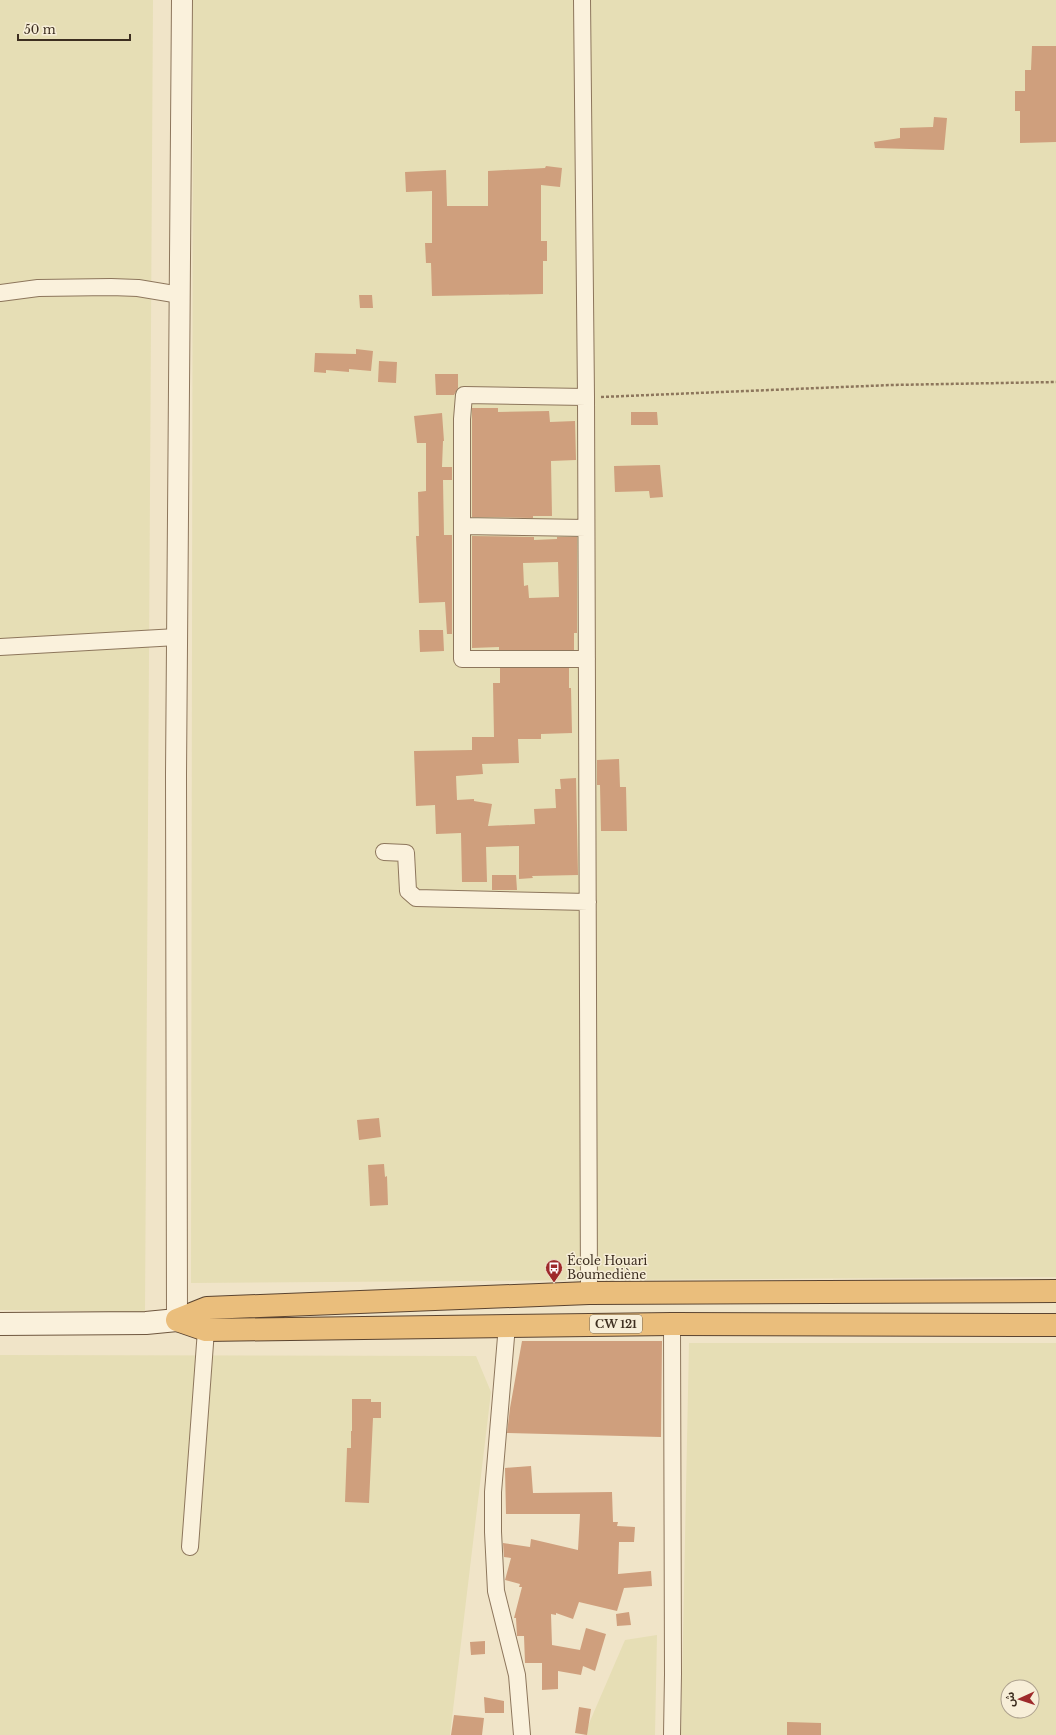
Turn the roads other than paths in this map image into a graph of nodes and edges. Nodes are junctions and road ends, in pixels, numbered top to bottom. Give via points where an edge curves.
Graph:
1 (182, 0) edge
2 (582, 0) edge
3 (0, 293) edge
4 (180, 295) junction
5 (586, 397) junction
6 (462, 526) junction
7 (586, 528) junction
8 (177, 637) junction
9 (0, 647) edge
10 (587, 659) junction
11 (384, 852) dead end
12 (588, 902) junction
13 (1056, 1291) edge
14 (589, 1293) junction
15 (177, 1320) junction
16 (0, 1324) edge
17 (672, 1324) junction
18 (506, 1325) junction
19 (1056, 1325) edge
20 (206, 1330) junction
21 (190, 1546) dead end
22 (522, 1735) edge
23 (672, 1735) edge

1 - 4 street
2 - 5 street
3 - 4 street via 38,288 111,287 138,288
4 - 8 street
5 - 6 street via 464,395
5 - 7 street
6 - 7 street
6 - 10 street via 462,659
7 - 10 street
8 - 9 street
8 - 15 street
10 - 12 street
11 - 12 street via 406,853 408,892 416,898
12 - 14 street
13 - 14 highway
14 - 15 highway via 207,1308
15 - 16 main road, CW 121 via 146,1324
15 - 20 highway, CW 121
17 - 18 highway, CW 121
17 - 19 highway, CW 121
17 - 23 street
18 - 20 highway, CW 121
18 - 22 street via 493,1492 496,1591 517,1675
20 - 21 street

